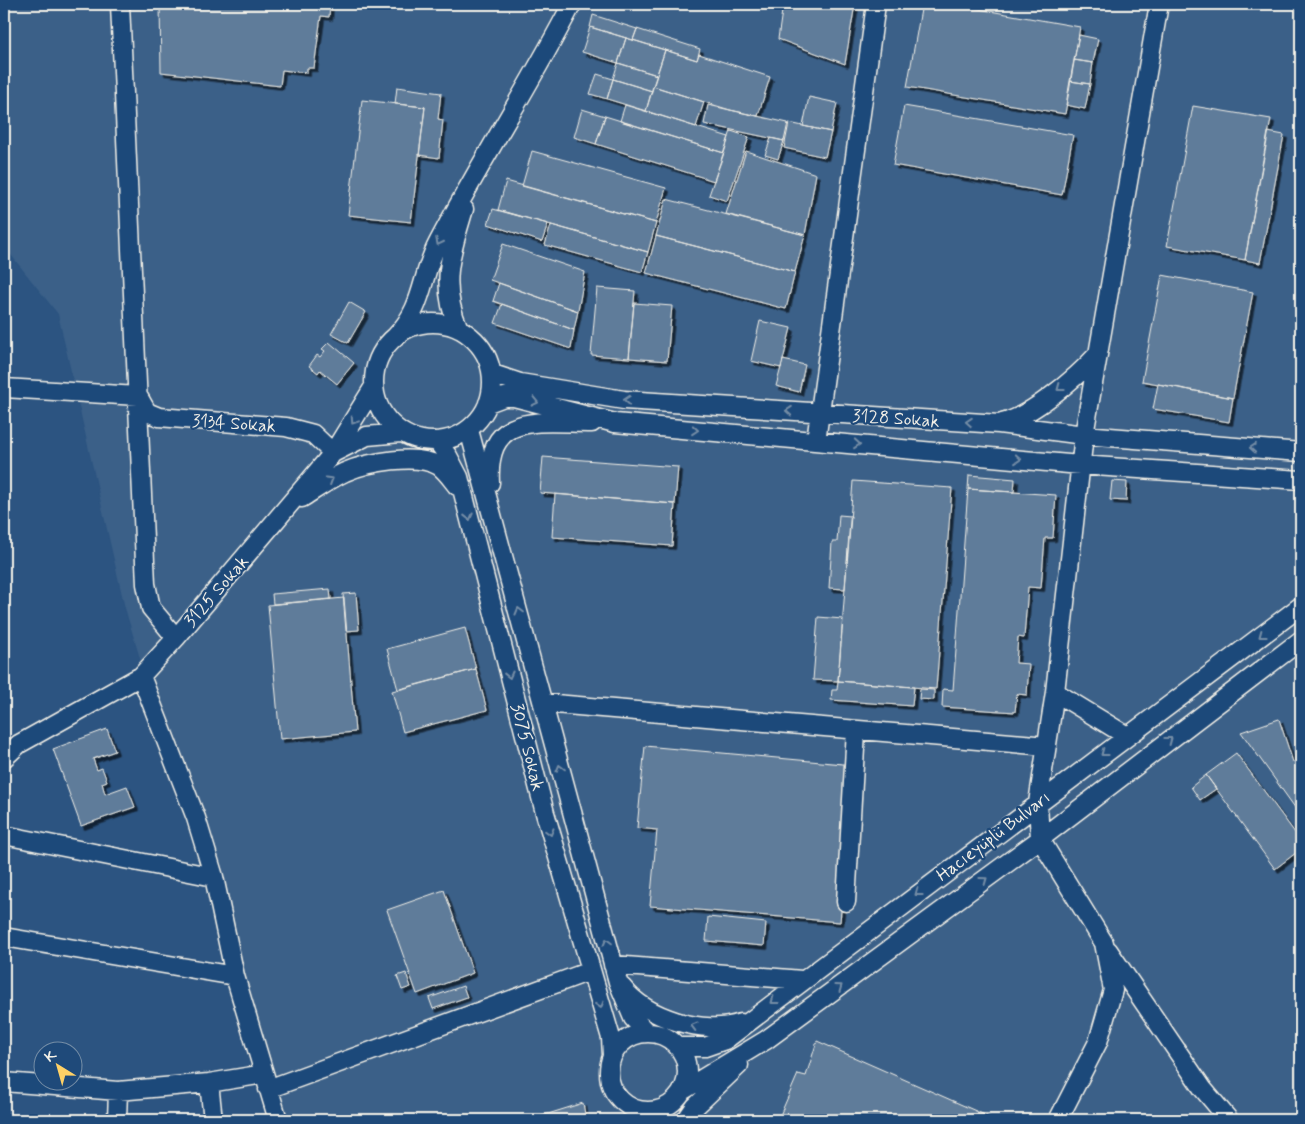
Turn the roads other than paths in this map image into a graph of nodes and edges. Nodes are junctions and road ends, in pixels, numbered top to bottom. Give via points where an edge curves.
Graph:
1 (120, 4) edge
2 (567, 4) edge
3 (876, 4) edge
4 (1159, 4) edge
5 (472, 184) junction
6 (459, 329) junction
7 (396, 336) junction
8 (1096, 356) junction
9 (492, 374) junction
10 (4, 388) edge
11 (373, 388) junction
12 (138, 396) junction
13 (488, 403) junction
14 (818, 413) junction
15 (615, 423) junction
16 (999, 424) junction
17 (469, 430) junction
18 (400, 433) junction
19 (1084, 435) junction
20 (437, 441) junction
21 (816, 441) junction
22 (1301, 452) edge
23 (333, 453) junction
24 (1080, 465) junction
25 (1301, 480) edge
26 (463, 493) junction
27 (490, 503) junction
28 (289, 506) junction
29 (1301, 606) edge
30 (176, 638) junction
31 (1301, 640) edge
32 (141, 676) junction
33 (1055, 692) junction
34 (543, 703) junction
35 (856, 731) junction
36 (1127, 736) junction
37 (1047, 746) junction
38 (4, 758) edge
39 (1038, 803) junction
40 (4, 835) edge
41 (1040, 839) junction
42 (214, 877) junction
43 (846, 902) dead end
44 (4, 937) edge
45 (1104, 943) junction
46 (590, 971) junction
47 (616, 974) junction
48 (235, 976) junction
49 (802, 980) junction
50 (757, 1014) junction
51 (647, 1033) junction
52 (766, 1040) junction
53 (678, 1047) junction
54 (612, 1056) junction
55 (266, 1081) junction
56 (4, 1082) edge
57 (209, 1083) junction
58 (118, 1091) junction
59 (682, 1091) junction
60 (621, 1101) junction
61 (659, 1115) edge
62 (117, 1120) edge
63 (213, 1120) edge
64 (278, 1120) edge
65 (630, 1120) edge
66 (686, 1120) edge
67 (1058, 1120) edge
68 (1229, 1120) edge

1 - 12 street
2 - 5 street
3 - 14 street
4 - 8 street
5 - 6 street via 448,270 449,300
5 -> 7 street via 436,246 412,316
6 - 7 street via 431,323 412,326
6 - 9 street via 480,346
7 - 11 street via 383,349 375,368
8 -> 16 street via 1076,376 1025,414
8 - 19 street
9 - 13 street
14 -> 9 street, 3128 Sokak via 624,400 520,383
10 - 12 street
11 - 18 street via 378,408
11 -> 23 street, 3125 Sokak
12 - 23 street, 3134 Sokak via 147,412 159,416 286,427 313,434
12 - 30 street via 148,598 156,617
13 -> 15 street, 3128 Sokak via 514,397
13 - 17 street
16 -> 14 street, 3128 Sokak
14 - 21 street
15 -> 21 street, 3128 Sokak
15 - 27 street, 3128 Sokak via 532,423 516,426 504,433 494,443 490,460
16 - 19 street, 3128 Sokak
17 - 20 street via 447,441
17 - 27 street, 3075 Sokak
18 - 20 street via 426,442
18 - 23 street, 3125 Sokak via 366,436
22 -> 19 street, 3128 Sokak
19 - 24 street
20 - 26 street, 3075 Sokak via 454,465
21 -> 24 street, 3128 Sokak
23 - 28 street, 3125 Sokak
24 - 25 street, 3128 Sokak
24 - 33 street
28 -> 26 street, 3125 Sokak via 345,472 416,459 437,465
26 -> 46 street, 3075 Sokak via 542,804
34 -> 27 street, 3075 Sokak
28 - 30 street, 3125 Sokak
29 -> 36 street, Hacıeyüplü Bulvarı
30 - 32 street, 3125 Sokak
41 -> 31 street, Hacıeyüplü Bulvarı
32 - 38 street, 3125 Sokak via 19,744
32 - 42 street via 196,818
33 - 36 street
33 - 37 street
34 - 35 street
47 -> 34 street, 3075 Sokak
35 - 37 street
35 - 43 street
36 -> 39 street, Hacıeyüplü Bulvarı
37 - 39 street
39 - 41 street
39 -> 49 street, Hacıeyüplü Bulvarı
40 - 42 street
41 - 45 street
52 -> 41 street, Hacıeyüplü Bulvarı
42 - 48 street
44 - 48 street
45 - 67 street via 1113,990 1107,1016 1098,1042
45 - 68 street via 1203,1088
46 -> 54 street, 3075 Sokak via 611,1038
46 - 55 street
47 - 49 street
50 -> 47 street via 730,1027 700,1028 639,1004 629,996
47 - 51 street, 3075 Sokak via 633,1018
48 - 55 street
49 -> 50 street, Hacıeyüplü Bulvarı
50 - 53 street, Hacıeyüplü Bulvarı via 720,1042 706,1047
51 - 53 street via 659,1034
51 - 54 street via 626,1040
52 - 59 street, Hacıeyüplü Bulvarı
52 - 66 street via 695,1107
53 - 59 street via 687,1068
54 - 60 street via 610,1079
55 - 57 street
55 - 64 street
56 - 58 street
57 - 58 street
57 - 63 street
58 - 62 street
59 - 61 street
60 - 61 street
60 - 65 street

